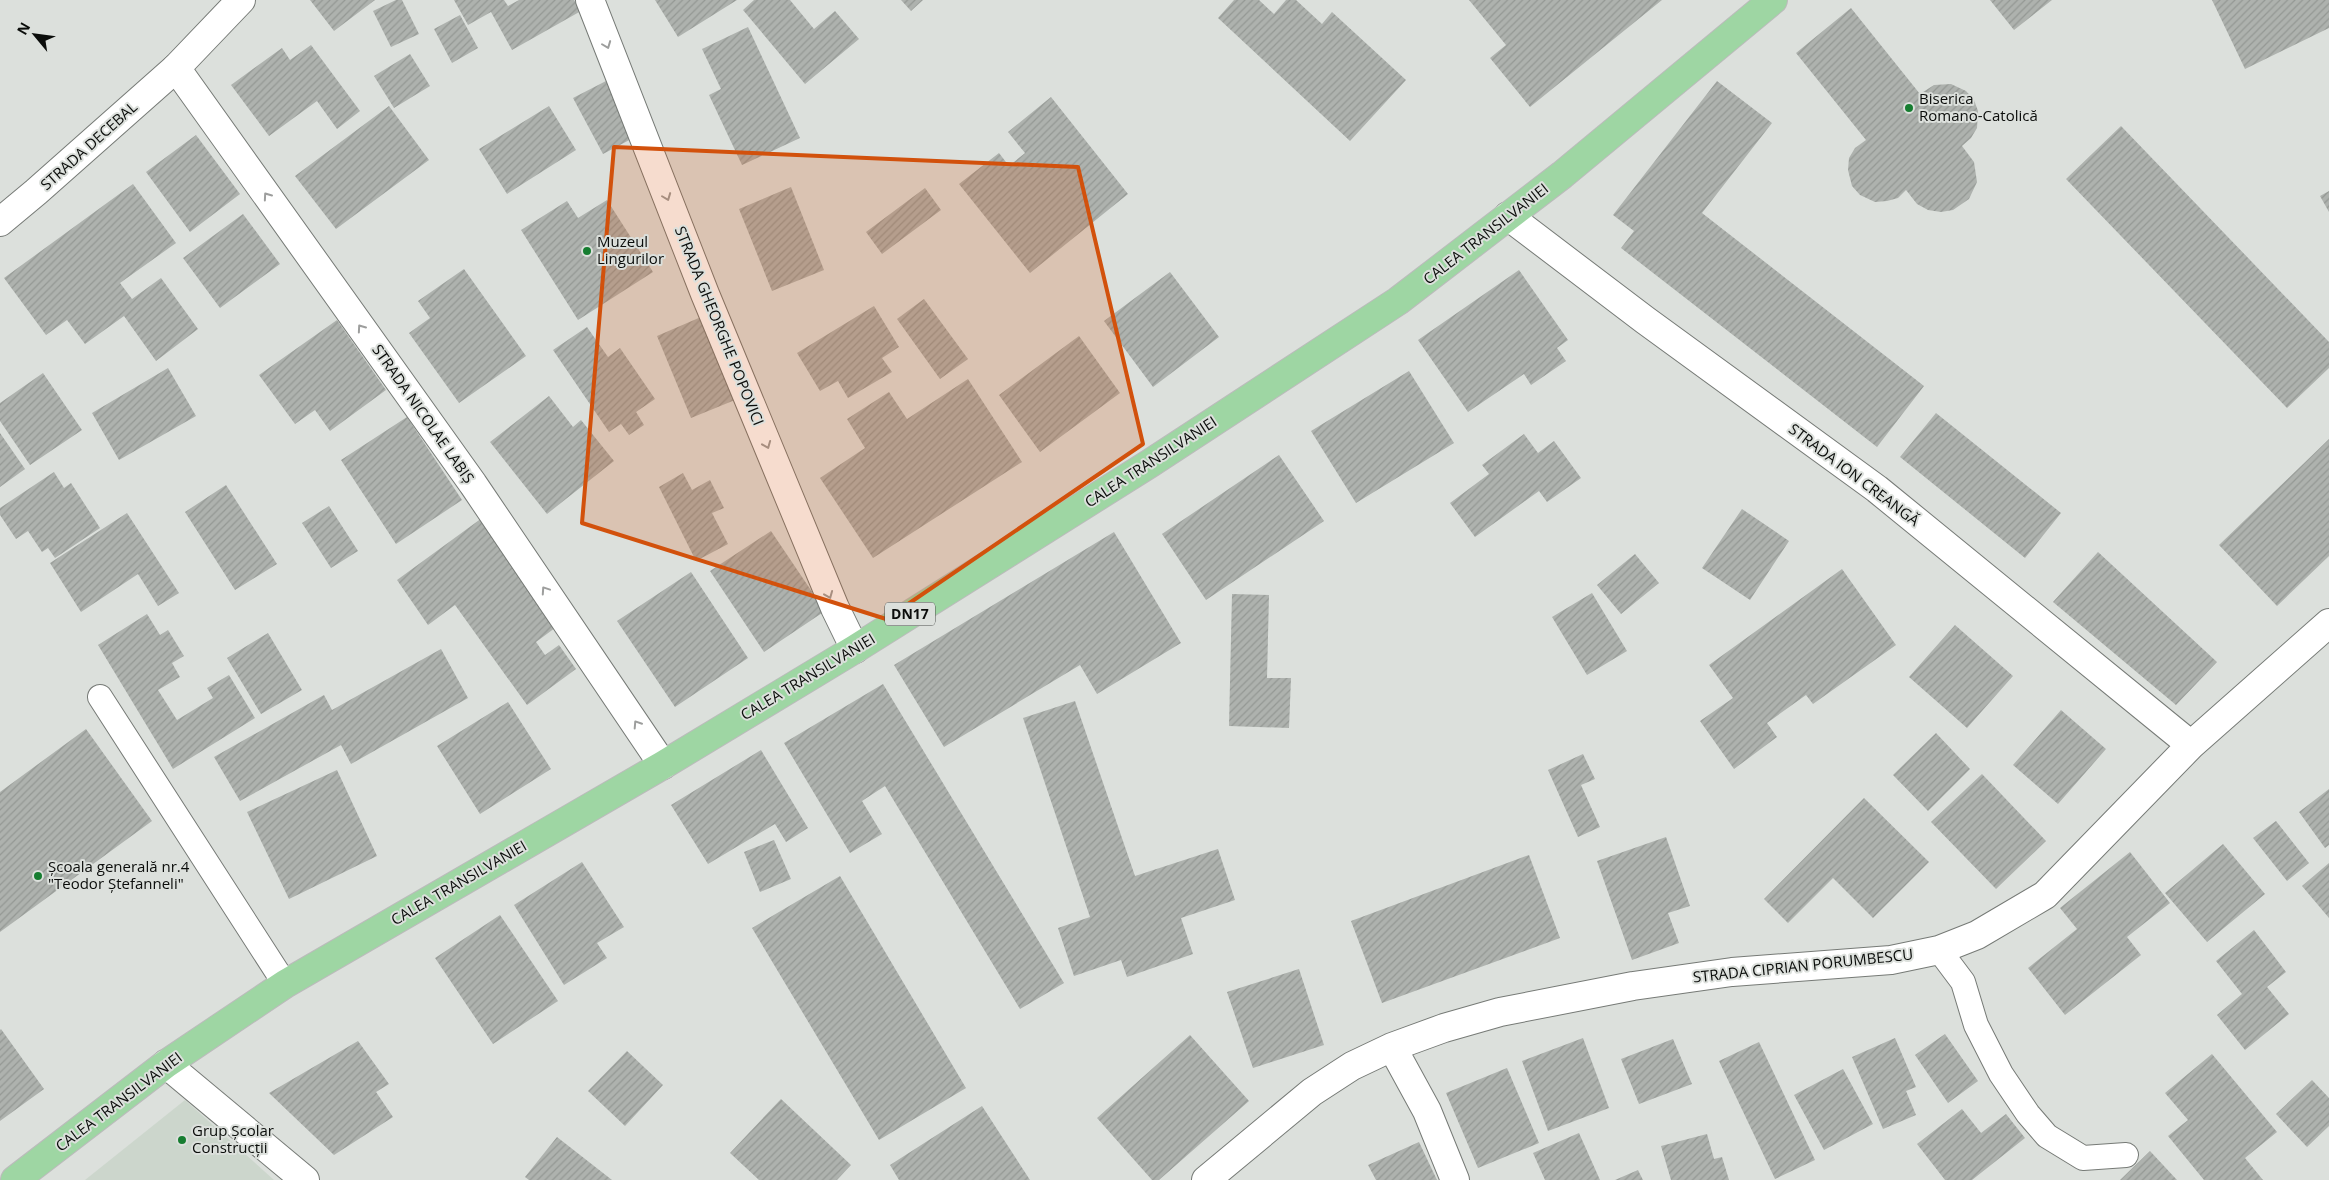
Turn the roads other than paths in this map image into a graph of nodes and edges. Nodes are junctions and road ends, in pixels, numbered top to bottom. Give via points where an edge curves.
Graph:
1 (241, 0) edge
2 (590, 0) edge
3 (1773, 0) edge
4 (176, 68) junction
5 (1508, 216) junction
6 (0, 222) edge
7 (2329, 622) edge
8 (855, 649) junction
9 (100, 697) dead end
10 (2191, 745) junction
11 (663, 765) junction
12 (1939, 950) junction
13 (285, 984) junction
14 (1392, 1047) junction
15 (166, 1064) junction
16 (2126, 1155) dead end
17 (15, 1180) edge
18 (305, 1180) edge
19 (1206, 1180) edge
20 (1455, 1180) edge

1 - 4 street, STRADA DECEBAL
2 -> 8 street, STRADA GHEORGHE POPOVICI via 705,294
3 - 5 highway, CALEA TRANSILVANIEI / DN17
4 - 6 street, STRADA DECEBAL
11 -> 4 street, STRADA NICOLAE LABIȘ via 473,484
5 - 8 highway, CALEA TRANSILVANIEI / DN17 via 1398,301 1149,464
5 - 10 street, STRADA ION CREANGĂ via 1644,320 1877,489
7 - 10 street, STRADA CIPRIAN PORUMBESCU
8 - 11 highway, CALEA TRANSILVANIEI / DN17
9 - 13 lane
10 - 12 street, STRADA CIPRIAN PORUMBESCU via 2045,895 1977,935
11 - 13 highway, CALEA TRANSILVANIEI / DN17
12 - 14 street, STRADA CIPRIAN PORUMBESCU via 1891,960 1732,972 1633,986 1500,1012
12 - 16 lane via 1963,982 1976,1025 2001,1074 2047,1136 2082,1158
13 - 15 highway, CALEA TRANSILVANIEI / DN17
14 - 19 street, STRADA CIPRIAN PORUMBESCU via 1352,1066 1312,1092
14 - 20 street via 1427,1111
15 - 17 highway, CALEA TRANSILVANIEI / DN17
15 - 18 street

